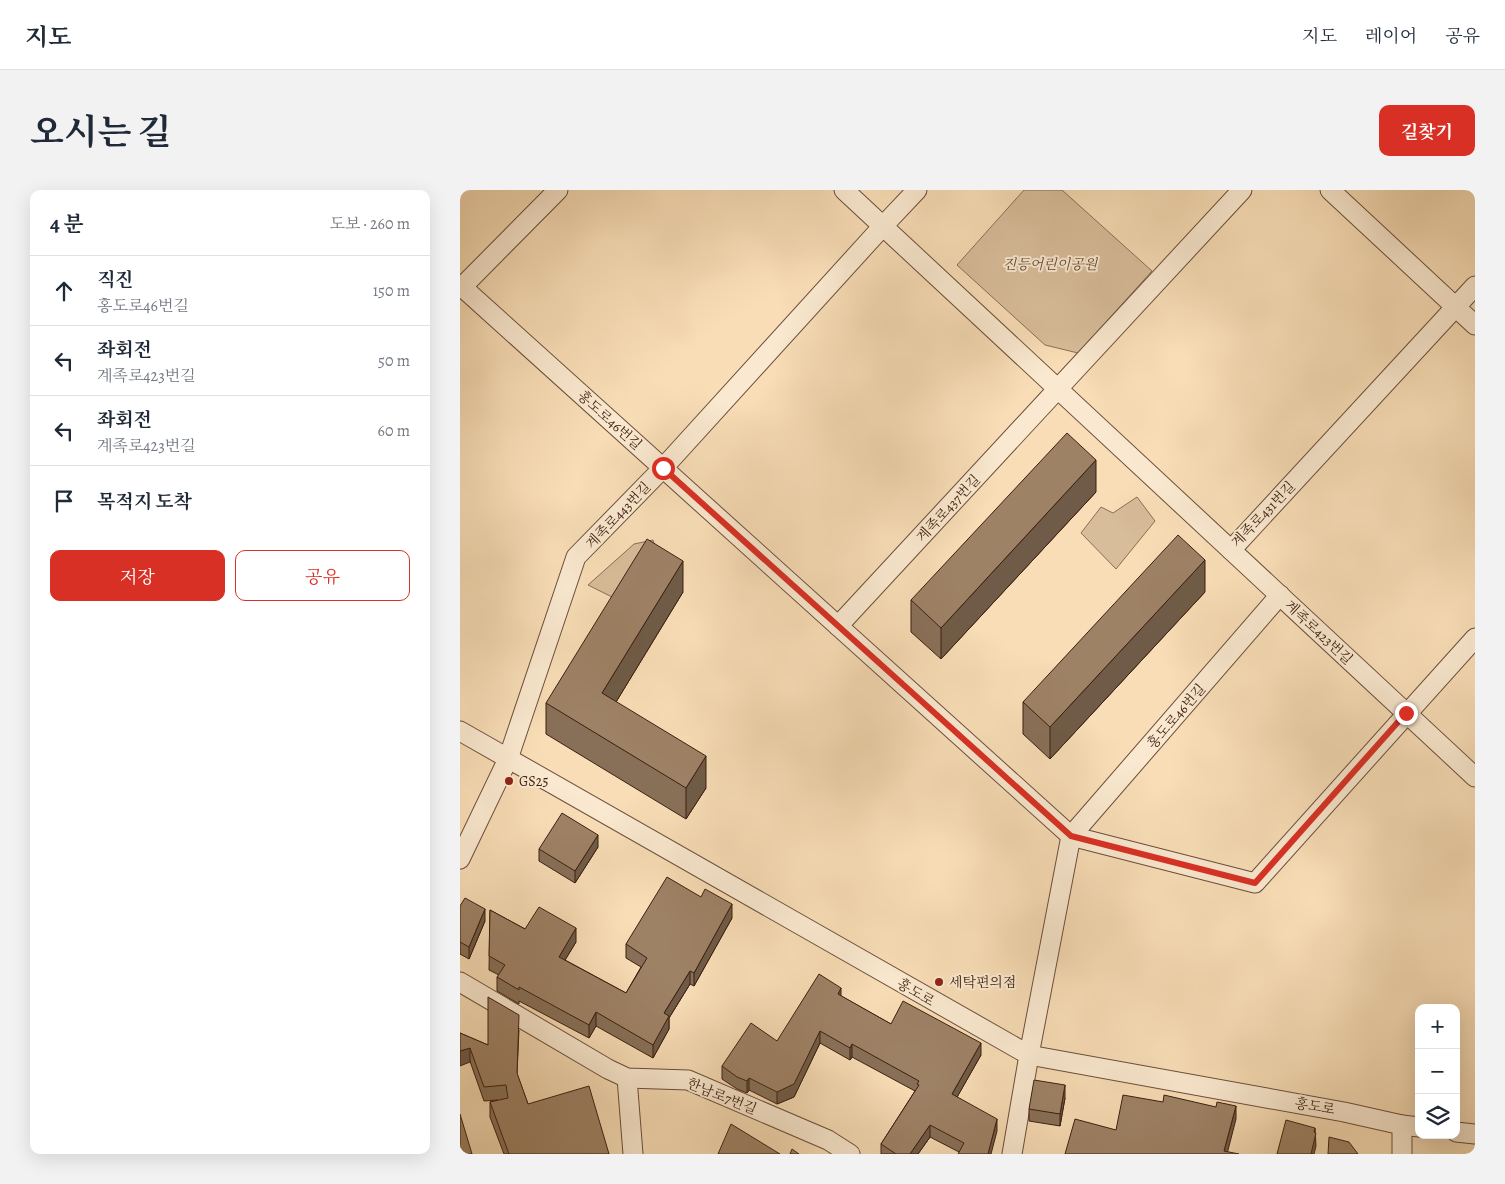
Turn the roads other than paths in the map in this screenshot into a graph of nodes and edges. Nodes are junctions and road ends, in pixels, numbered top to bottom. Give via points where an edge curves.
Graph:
1 (558, 190) edge
2 (844, 190) edge
3 (917, 190) edge
4 (1242, 190) edge
5 (1330, 190) edge
6 (882, 226) junction
7 (461, 286) edge
8 (1475, 286) edge
9 (1455, 306) junction
10 (1475, 326) edge
11 (1058, 389) junction
12 (663, 468) junction
13 (1231, 550) junction
14 (1280, 595) junction
15 (838, 626) junction
16 (1475, 638) edge
17 (1406, 713) junction
18 (460, 731) edge
19 (508, 759) junction
20 (1475, 777) edge
21 (1071, 836) junction
22 (460, 859) edge
23 (460, 982) edge
24 (1029, 1055) junction
25 (627, 1078) junction
26 (1410, 1126) edge
27 (1460, 1132) edge
28 (1475, 1134) edge
29 (828, 1147) edge
30 (633, 1154) edge
31 (850, 1154) edge
32 (1012, 1154) edge
33 (1402, 1154) edge

1 - 7 street
2 - 6 street
3 - 6 street, 계족로443번길
4 - 11 street, 계족로437번길
5 - 9 street
6 - 11 street
6 - 12 street, 계족로443번길
7 - 12 street, 홍도로46번길
8 - 9 street, 계족로431번길
9 - 10 street
9 - 13 street, 계족로431번길
11 - 13 street, 계족로431번길
11 - 15 street, 계족로437번길
12 - 15 street, 홍도로46번길
12 - 19 street, 계족로443번길 via 576,557
13 - 14 street, 계족로423번길
14 - 17 street, 계족로423번길
14 - 21 street, 홍도로46번길
15 - 21 street, 홍도로46번길
16 - 17 street
17 - 20 street, 계족로423번길
17 - 21 street via 1255,883
18 - 19 street, 홍도로
19 - 22 street, 계족로443번길
19 - 24 street, 홍도로
21 - 24 street
23 - 25 street, 한남로7번길
24 - 26 street, 홍도로
24 - 32 street
25 - 29 street, 한남로7번길 via 688,1080
25 - 30 street
26 - 33 street
27 - 28 street
29 - 31 street, 한남로7번길

